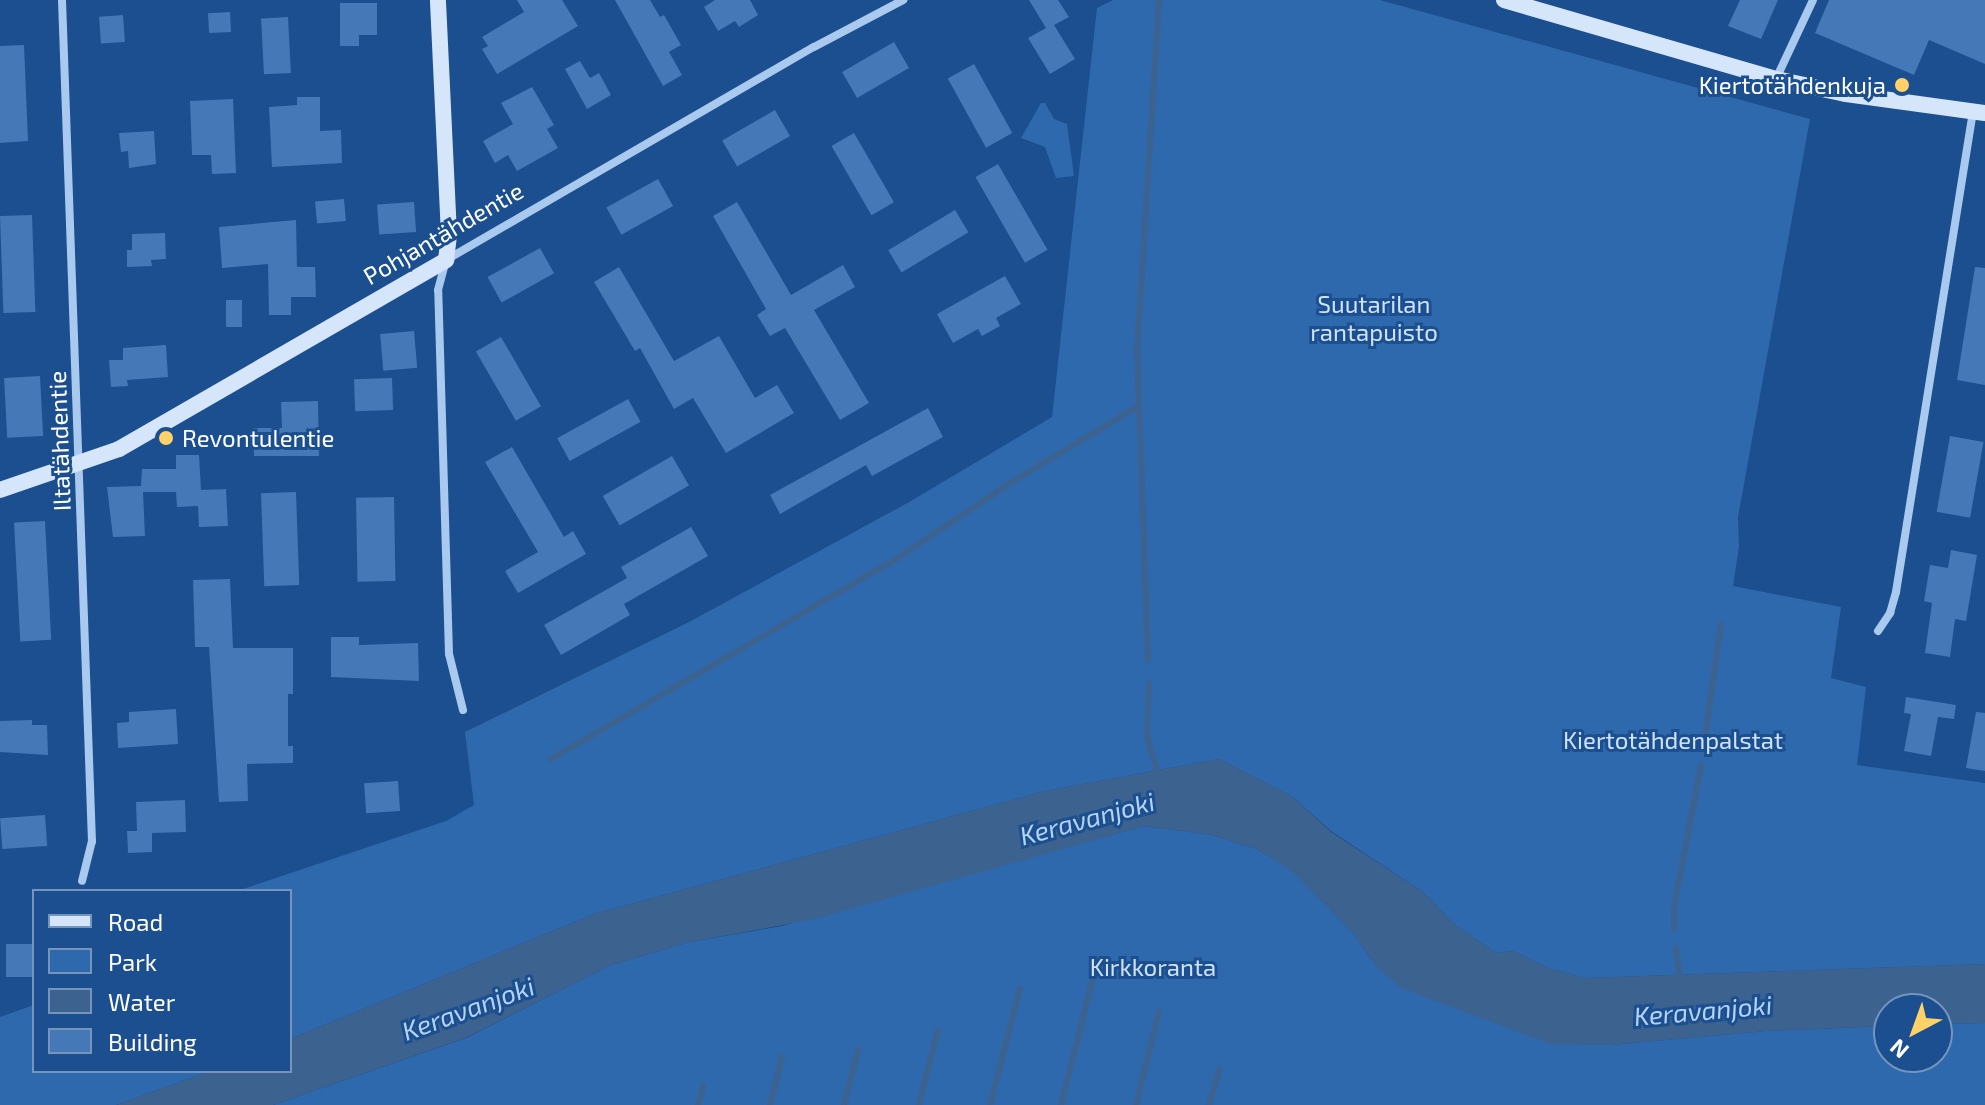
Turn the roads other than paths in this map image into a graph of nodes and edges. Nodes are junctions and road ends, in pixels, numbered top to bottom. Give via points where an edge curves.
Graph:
1 (62, 0) edge
2 (438, 0) edge
3 (903, 0) edge
4 (1504, 0) edge
5 (1813, 0) edge
6 (1776, 79) junction
7 (1979, 113) edge
8 (446, 260) junction
9 (80, 465) junction
10 (0, 490) edge
11 (1878, 631) dead end
12 (463, 710) dead end
13 (82, 881) dead end

1 - 9 street, Iltatähdentie
2 - 8 street
3 - 8 street, Pohjantähdentie
4 - 6 street
5 - 6 street
6 - 7 street
7 - 11 street via 1896,592
8 - 9 street, Pohjantähdentie via 119,449
8 - 12 street via 438,290 449,654
9 - 10 street, Pohjantähdentie
9 - 13 street, Iltatähdentie via 92,841

